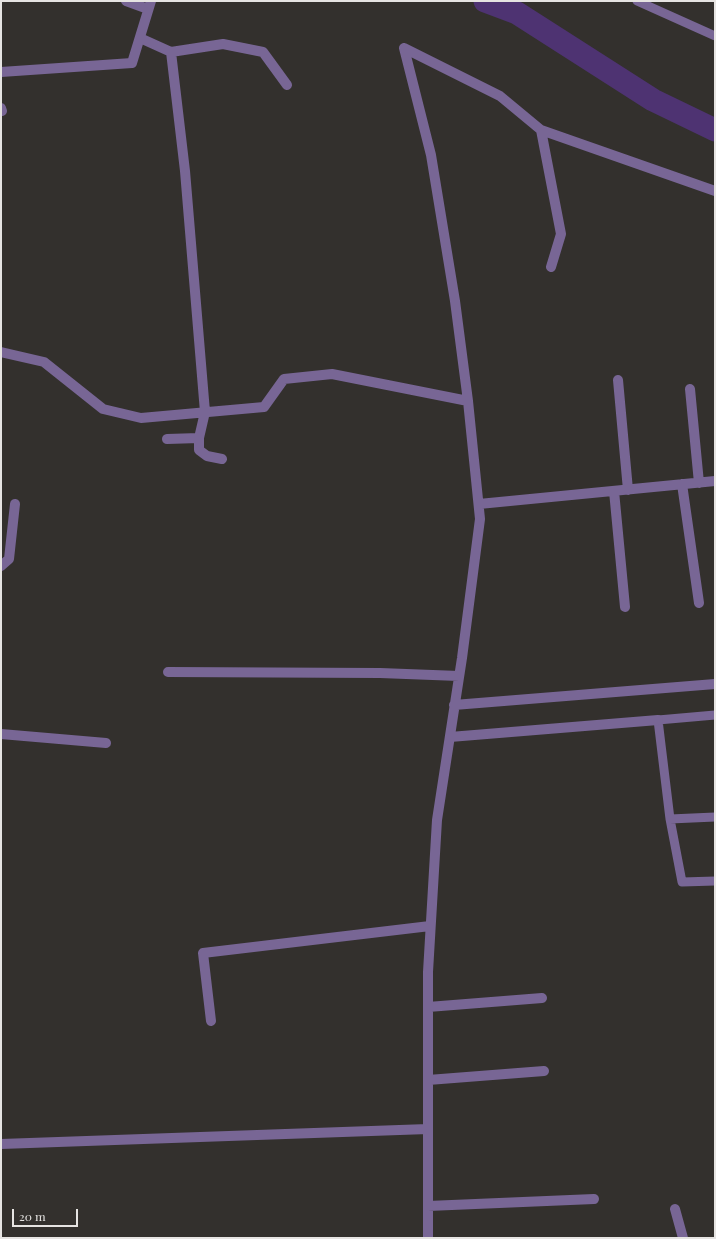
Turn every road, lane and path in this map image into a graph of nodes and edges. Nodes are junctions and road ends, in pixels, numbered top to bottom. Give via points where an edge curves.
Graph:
1 (126, 1) edge
2 (637, 1) edge
3 (150, 5) edge
4 (715, 36) edge
5 (140, 38) junction
6 (172, 52) junction
7 (1, 72) edge
8 (287, 85) dead end
9 (541, 130) junction
10 (715, 191) edge
11 (551, 267) dead end
12 (1, 352) edge
13 (618, 380) dead end
14 (690, 389) dead end
15 (468, 401) junction
16 (205, 412) junction
17 (199, 438) junction
18 (167, 439) dead end
19 (222, 459) dead end
20 (715, 481) edge
21 (699, 483) junction
22 (682, 484) junction
23 (628, 490) junction
24 (614, 491) junction
25 (14, 504) dead end
26 (479, 504) junction
27 (1, 566) edge
28 (699, 603) dead end
29 (625, 606) dead end
30 (168, 672) dead end
31 (459, 676) junction
32 (715, 684) edge
33 (454, 705) junction
34 (715, 715) edge
35 (658, 720) junction
36 (1, 734) edge
37 (450, 737) junction
38 (106, 743) dead end
39 (715, 816) edge
40 (670, 819) junction
41 (715, 881) edge
42 (430, 926) junction
43 (542, 998) dead end
44 (428, 1006) junction
45 (211, 1021) dead end
46 (544, 1071) dead end
47 (428, 1080) junction
48 (428, 1129) junction
49 (1, 1144) edge
50 (594, 1199) dead end
51 (428, 1206) junction
52 (675, 1209) dead end
53 (428, 1238) edge
54 (683, 1238) edge

1 - 3 street
2 - 4 lane
3 - 5 street
5 - 6 street
5 - 7 street via 132,63
6 - 8 street via 223,44 263,52
6 - 16 street via 185,171
9 - 10 street
9 - 11 street via 561,234
9 - 15 street via 500,96 404,48 431,155 455,301
12 - 16 street via 44,362 103,409 141,418
13 - 23 street
14 - 21 street
15 - 16 street via 332,374 284,380 264,407
15 - 26 street
16 - 17 street
17 - 18 street
17 - 19 street via 199,450 207,456
20 - 21 street
21 - 22 street
22 - 23 street
22 - 28 street
23 - 24 street
24 - 26 street
24 - 29 street
25 - 27 street via 9,559
26 - 31 street via 480,519
30 - 31 street
31 - 33 street
32 - 33 street
33 - 37 street
34 - 35 lane
35 - 37 street
35 - 40 lane
36 - 38 street
37 - 42 street via 437,820
39 - 40 lane
40 - 41 lane via 682,882
42 - 44 street
42 - 45 street via 203,953
43 - 44 street
44 - 47 street
46 - 47 street
47 - 48 street
48 - 49 street
48 - 51 street
50 - 51 street
51 - 53 street
52 - 54 street

